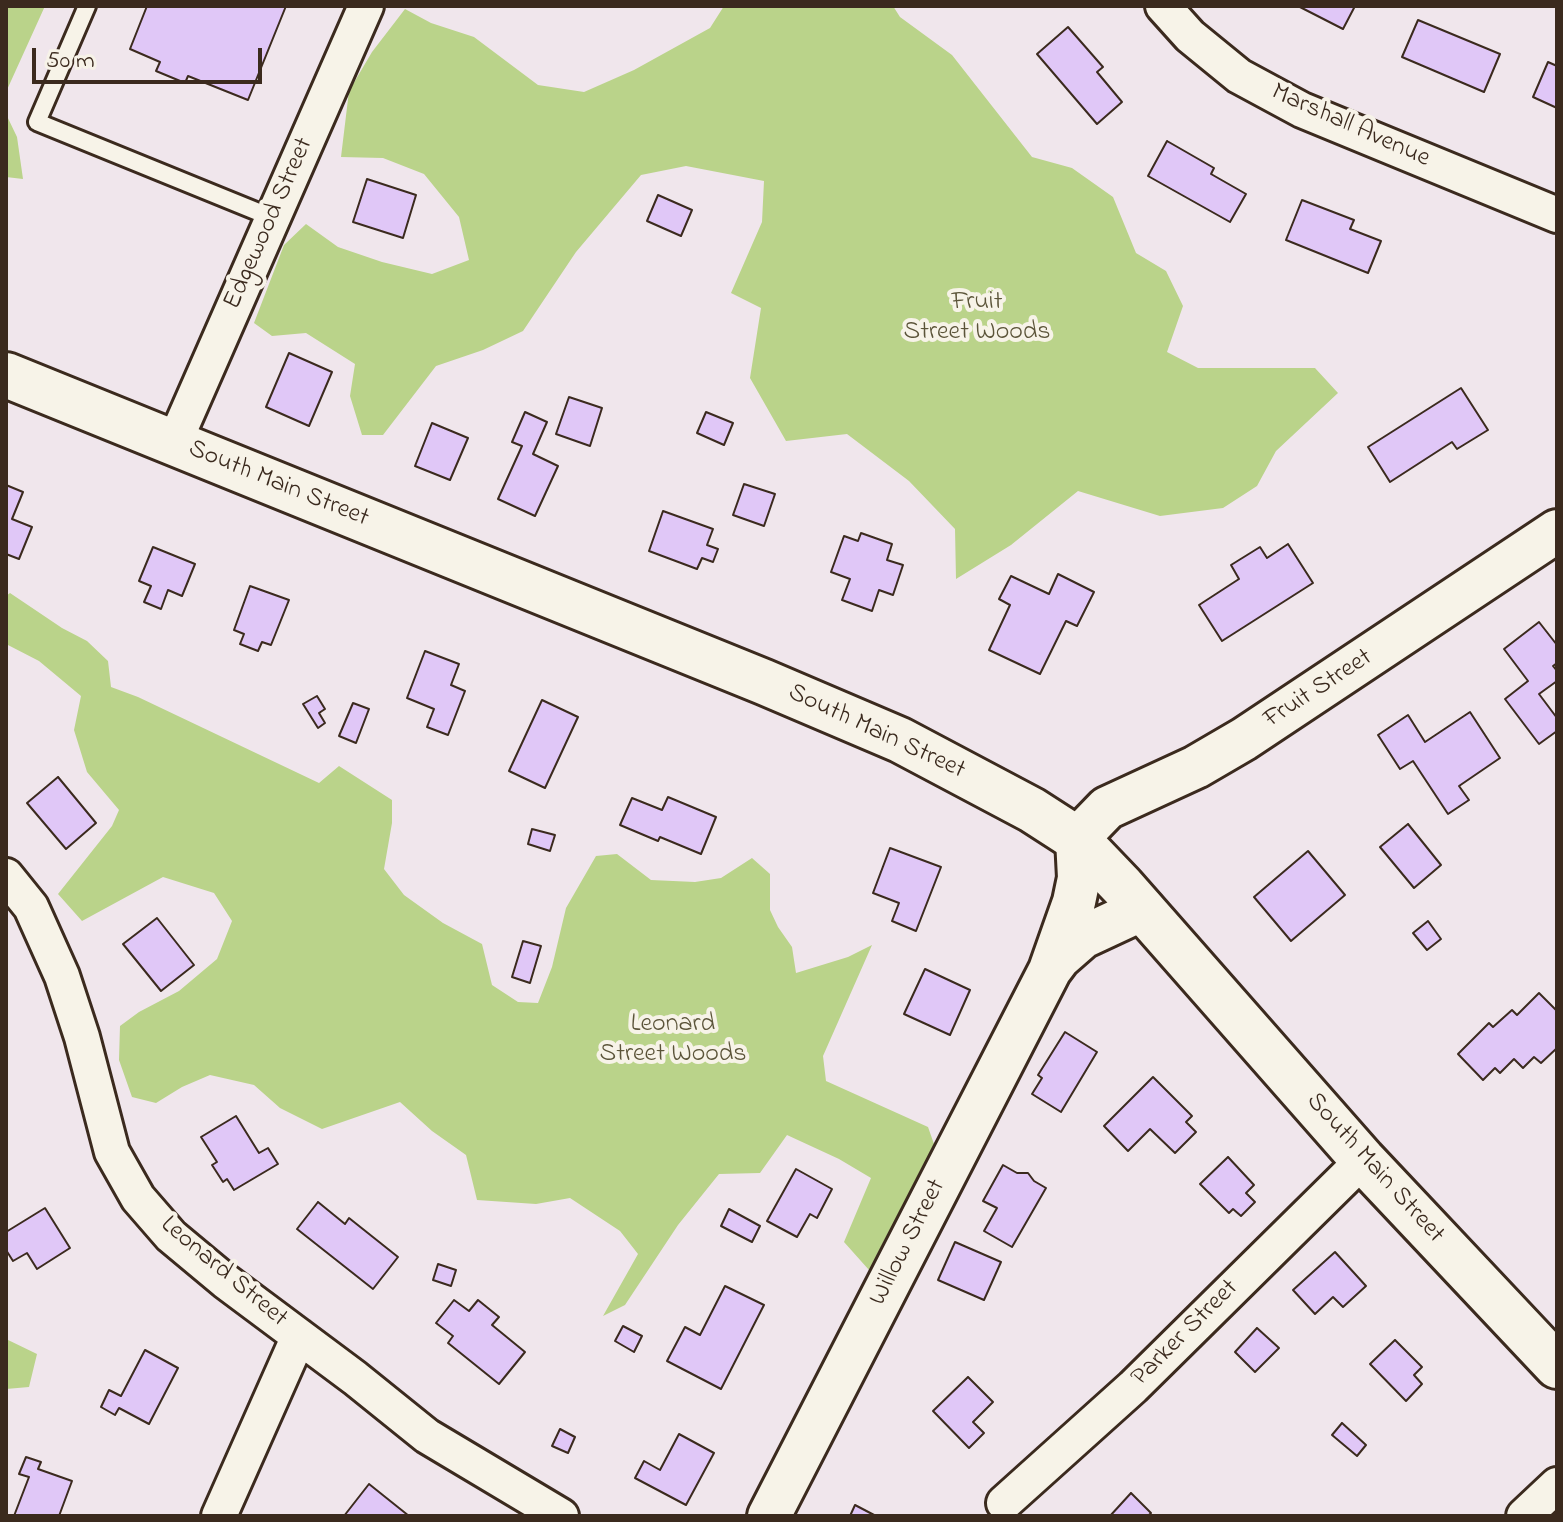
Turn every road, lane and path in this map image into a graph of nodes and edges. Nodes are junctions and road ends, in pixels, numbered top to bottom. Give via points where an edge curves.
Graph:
1 (87, 6) edge
2 (366, 6) edge
3 (1163, 6) edge
4 (1557, 215) edge
5 (273, 218) junction
6 (6, 375) edge
7 (174, 443) junction
8 (1557, 531) edge
9 (1077, 839) junction
10 (6, 876) edge
11 (1143, 909) junction
12 (1050, 970) junction
13 (1363, 1160) junction
14 (299, 1336) junction
15 (1557, 1366) edge
16 (1557, 1485) edge
17 (1004, 1503) dead end
18 (219, 1516) edge
19 (561, 1516) edge
20 (769, 1516) edge
21 (1524, 1516) edge

1 - 5 lane via 37,122
2 - 5 street, Edgewood Street
3 - 4 street, Marshall Avenue via 1239,76 1302,110
5 - 7 street, Edgewood Street
6 - 7 main road, South Main Street
7 - 9 main road, South Main Street via 900,740
8 - 9 street, Fruit Street via 1244,739 1107,808
9 - 11 main road, South Main Street
9 - 12 street via 1079,878
10 - 14 street, Leonard Street via 31,907 62,976 112,1152 138,1198 171,1236
11 - 12 street via 1083,937
11 - 13 main road, South Main Street
12 - 20 street, Willow Street
13 - 15 main road, South Main Street
13 - 17 street, Parker Street via 1133,1387
14 - 18 street
14 - 19 street, Leonard Street via 427,1436
16 - 21 street

